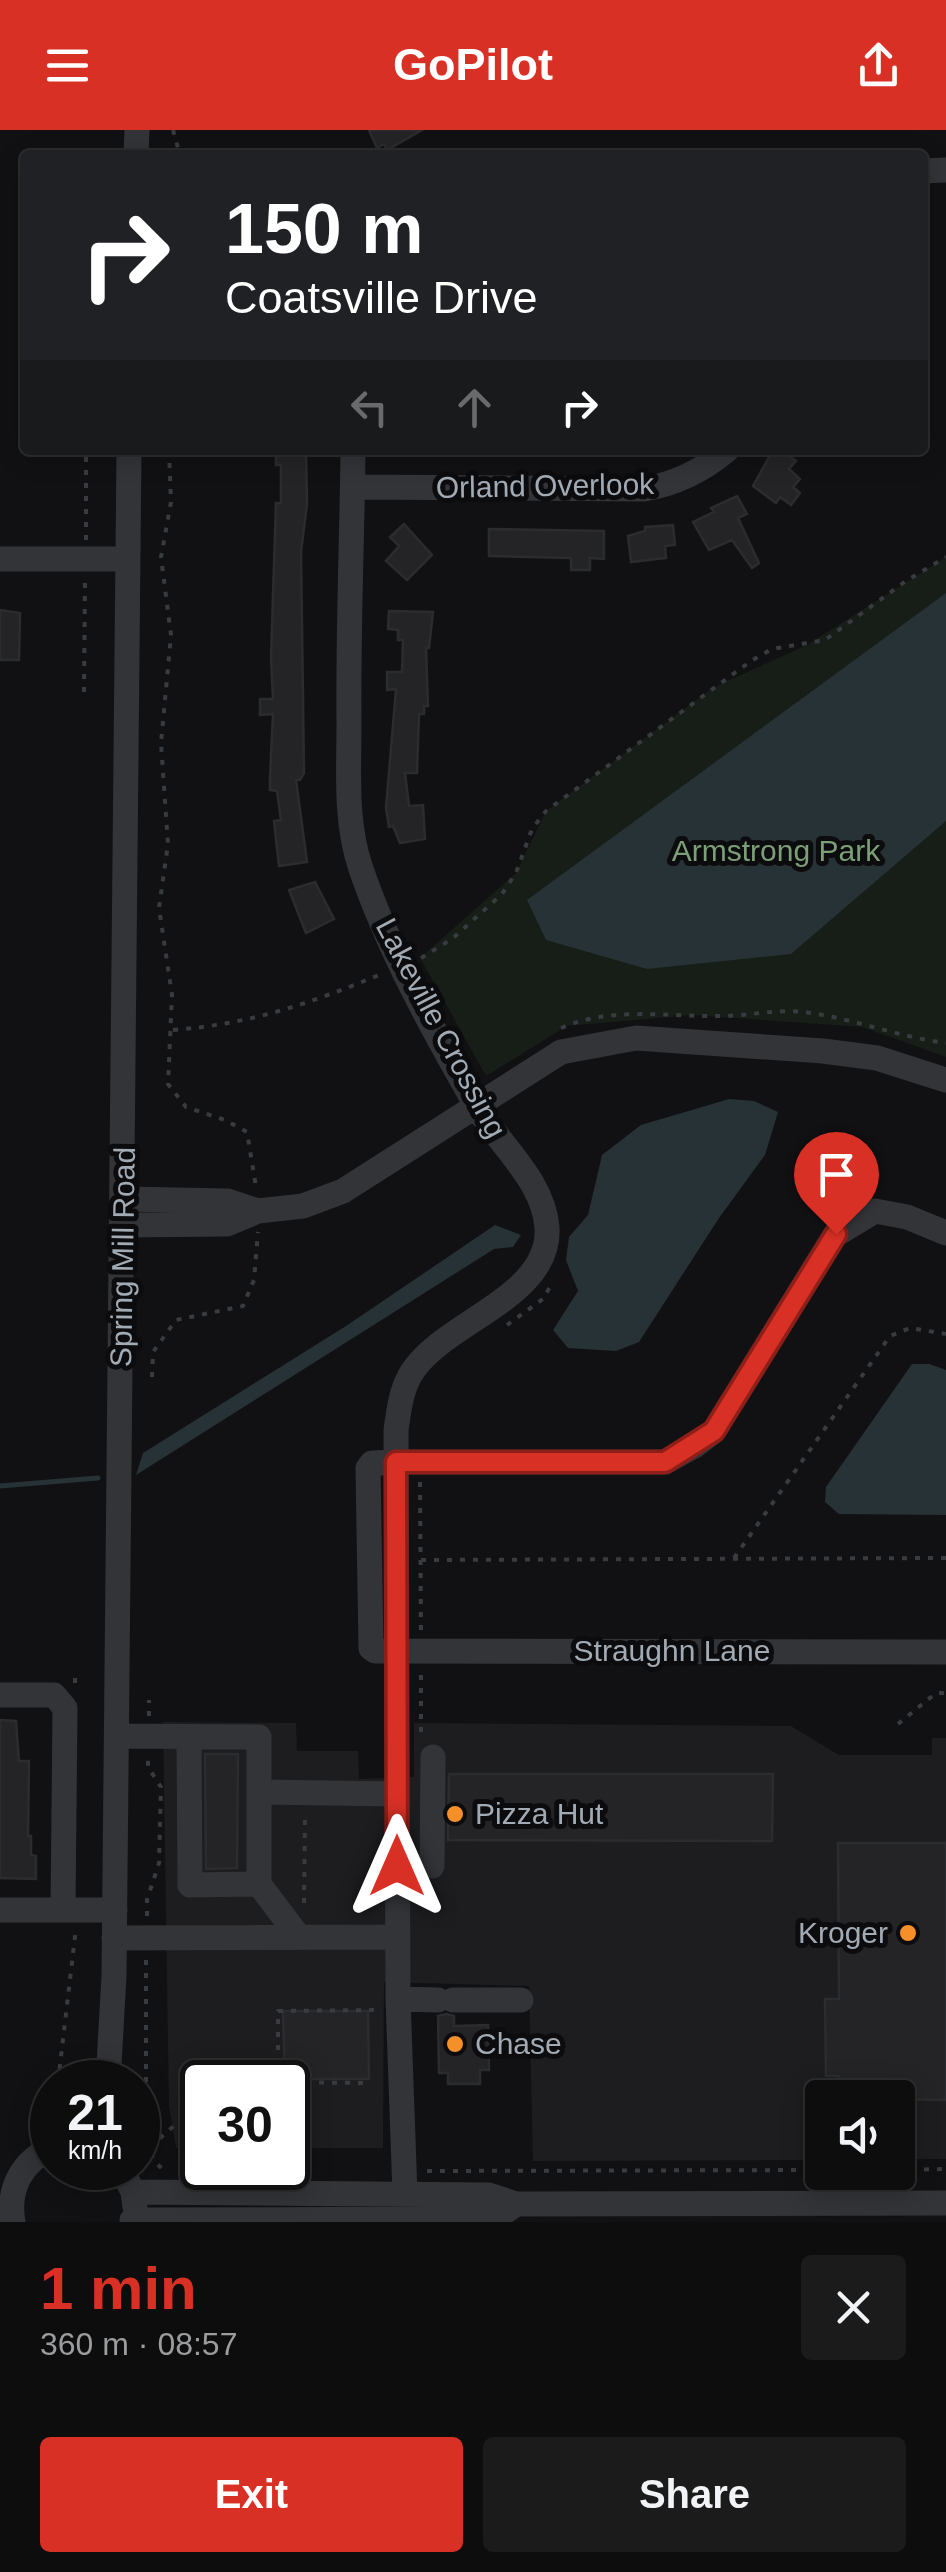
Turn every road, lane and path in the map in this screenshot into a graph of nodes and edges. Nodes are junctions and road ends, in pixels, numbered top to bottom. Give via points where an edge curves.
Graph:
1 (129, 455) edge
2 (169, 455) edge
3 (353, 455) edge
4 (720, 455) edge
5 (353, 487) junction
6 (946, 557) edge
7 (0, 559) edge
8 (126, 559) junction
9 (402, 964) junction
10 (173, 1030) junction
11 (946, 1080) edge
12 (476, 1106) junction
13 (258, 1211) junction
14 (124, 1212) junction
15 (946, 1233) edge
16 (554, 1275) dead end
17 (508, 1325) dead end
18 (946, 1334) edge
19 (152, 1377) dead end
20 (408, 1462) junction
21 (734, 1558) junction
22 (946, 1558) edge
23 (420, 1560) junction
24 (410, 1651) junction
25 (946, 1652) edge
26 (946, 1693) edge
27 (0, 1695) edge
28 (149, 1700) dead end
29 (898, 1724) dead end
30 (421, 1732) dead end
31 (117, 1736) junction
32 (148, 1736) junction
33 (188, 1737) junction
34 (432, 1756) dead end
35 (260, 1792) junction
36 (397, 1794) junction
37 (289, 1810) dead end
38 (432, 1866) dead end
39 (259, 1884) junction
40 (304, 1904) dead end
41 (0, 1910) edge
42 (63, 1910) junction
43 (115, 1910) junction
44 (398, 1936) junction
45 (299, 1937) junction
46 (114, 1938) junction
47 (146, 1938) junction
48 (521, 2000) dead end
49 (388, 2004) junction
50 (105, 2060) edge
51 (146, 2060) edge
52 (278, 2060) edge
53 (310, 2082) edge
54 (363, 2083) dead end
55 (176, 2124) dead end
56 (160, 2138) edge
57 (30, 2161) edge
58 (160, 2167) edge
59 (915, 2170) edge
60 (946, 2170) edge
61 (805, 2171) edge
62 (178, 2172) dead end
63 (9, 2180) edge
64 (405, 2183) junction
65 (133, 2192) joint
66 (946, 2203) edge
67 (516, 2204) junction
68 (543, 2213) edge
69 (132, 2221) edge
70 (368, 2221) edge
71 (13, 2222) edge

1 - 8 street, Spring Mill Road
2 - 10 path via 171,502 160,557 172,635 161,743 168,844 159,908
3 - 5 street, Lakeville Crossing
4 - 5 street, Orland Overlook via 696,472 644,489
5 - 9 street, Lakeville Crossing via 352,836
6 - 9 path via 825,640 772,649 751,661 583,784 532,828 502,894 452,940
7 - 8 street
8 - 14 street, Spring Mill Road
9 - 10 path via 262,1018
9 - 12 street, Lakeville Crossing
10 - 13 path via 168,1084 186,1107 246,1132
11 - 12 street via 877,1058 636,1038 561,1052
12 - 13 street via 343,1191 303,1206
12 - 20 street, Lakeville Crossing via 539,1194 545,1250 534,1272 508,1296 449,1336 411,1373 402,1396
13 - 14 street via 227,1224
13 - 19 path via 249,1297 230,1311 176,1320 154,1352
14 - 31 street, Spring Mill Road
15 - 20 street via 874,1211 836,1234 714,1431 665,1462
16 - 17 path via 542,1299
18 - 21 path via 910,1328 890,1336
20 - 23 path
20 - 24 street, Lakeville Crossing
21 - 22 path
21 - 23 path
23 - 24 path
24 - 25 street, Straughn Lane
24 - 30 path
24 - 36 street, Lakeville Crossing
26 - 29 path via 936,1693
27 - 42 street via 54,1695 67,1718
28 - 32 path
31 - 32 street
31 - 43 street, Spring Mill Road
32 - 33 street
32 - 47 path via 148,1767 160,1787 160,1863 147,1900
33 - 35 street via 258,1737
33 - 39 street via 190,1885
34 - 38 street
35 - 36 street
35 - 39 street
36 - 44 street, Lakeville Crossing
37 - 40 path via 306,1810
39 - 45 street
41 - 42 street
42 - 43 street
43 - 46 street, Spring Mill Road
44 - 45 street
44 - 49 street, Lakeville Crossing
45 - 47 street
46 - 47 street
46 - 50 street, Spring Mill Road
47 - 51 path
48 - 49 street
49 - 52 path via 278,2010
49 - 64 street, Lakeville Crossing
53 - 54 path
55 - 56 path
57 - 63 street
58 - 62 path
59 - 60 path
61 - 64 path
63 - 71 street
64 - 65 street
64 - 67 street
65 - 69 street
66 - 68 street
67 - 68 street
67 - 70 street via 495,2219
69 - 70 street

